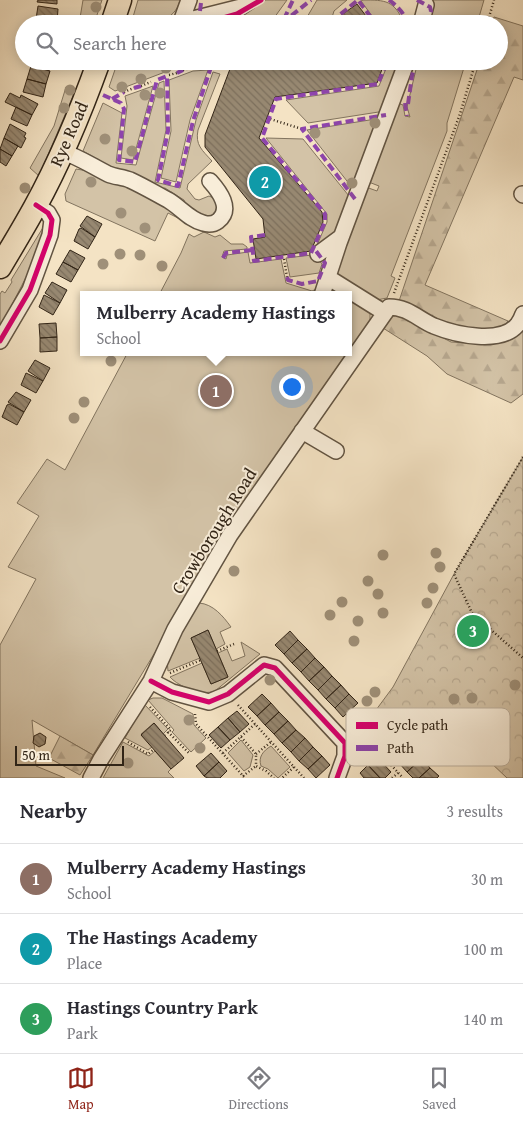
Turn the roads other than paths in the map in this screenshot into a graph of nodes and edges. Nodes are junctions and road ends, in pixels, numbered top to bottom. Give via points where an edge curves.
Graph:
1 (120, 0) edge
2 (189, 0) edge
3 (250, 0) edge
4 (426, 5) dead end
5 (115, 15) edge
6 (182, 15) edge
7 (210, 15) edge
8 (423, 15) edge
9 (95, 70) edge
10 (404, 70) edge
11 (63, 152) junction
12 (210, 181) dead end
13 (36, 206) junction
14 (342, 237) junction
15 (318, 254) dead end
16 (0, 266) edge
17 (329, 278) junction
18 (324, 291) edge
19 (387, 310) junction
20 (523, 314) edge
21 (0, 341) edge
22 (302, 431) junction
23 (336, 450) dead end
24 (151, 681) junction
25 (91, 778) edge
26 (337, 778) edge

1 - 5 highway
2 - 6 street
3 - 7 street via 241,7
4 - 8 street
9 - 11 highway, Rye Road
10 - 14 street
11 - 12 street via 144,187 201,223 209,224 217,222 225,208 218,190
11 - 13 highway, Rye Road
13 - 16 highway, Rye Road
13 - 21 street via 48,213 52,220 50,235 30,290
14 - 15 street
14 - 17 street
17 - 18 street
17 - 19 street
19 - 20 street via 397,307 408,310 433,326 461,335 500,336 518,325
19 - 22 street, Crowborough Road
22 - 23 street
22 - 24 street, Crowborough Road via 230,534 175,629
24 - 25 street, Crowborough Road
24 - 26 street via 172,692 209,702 228,694 264,665 275,668 345,744 345,756

